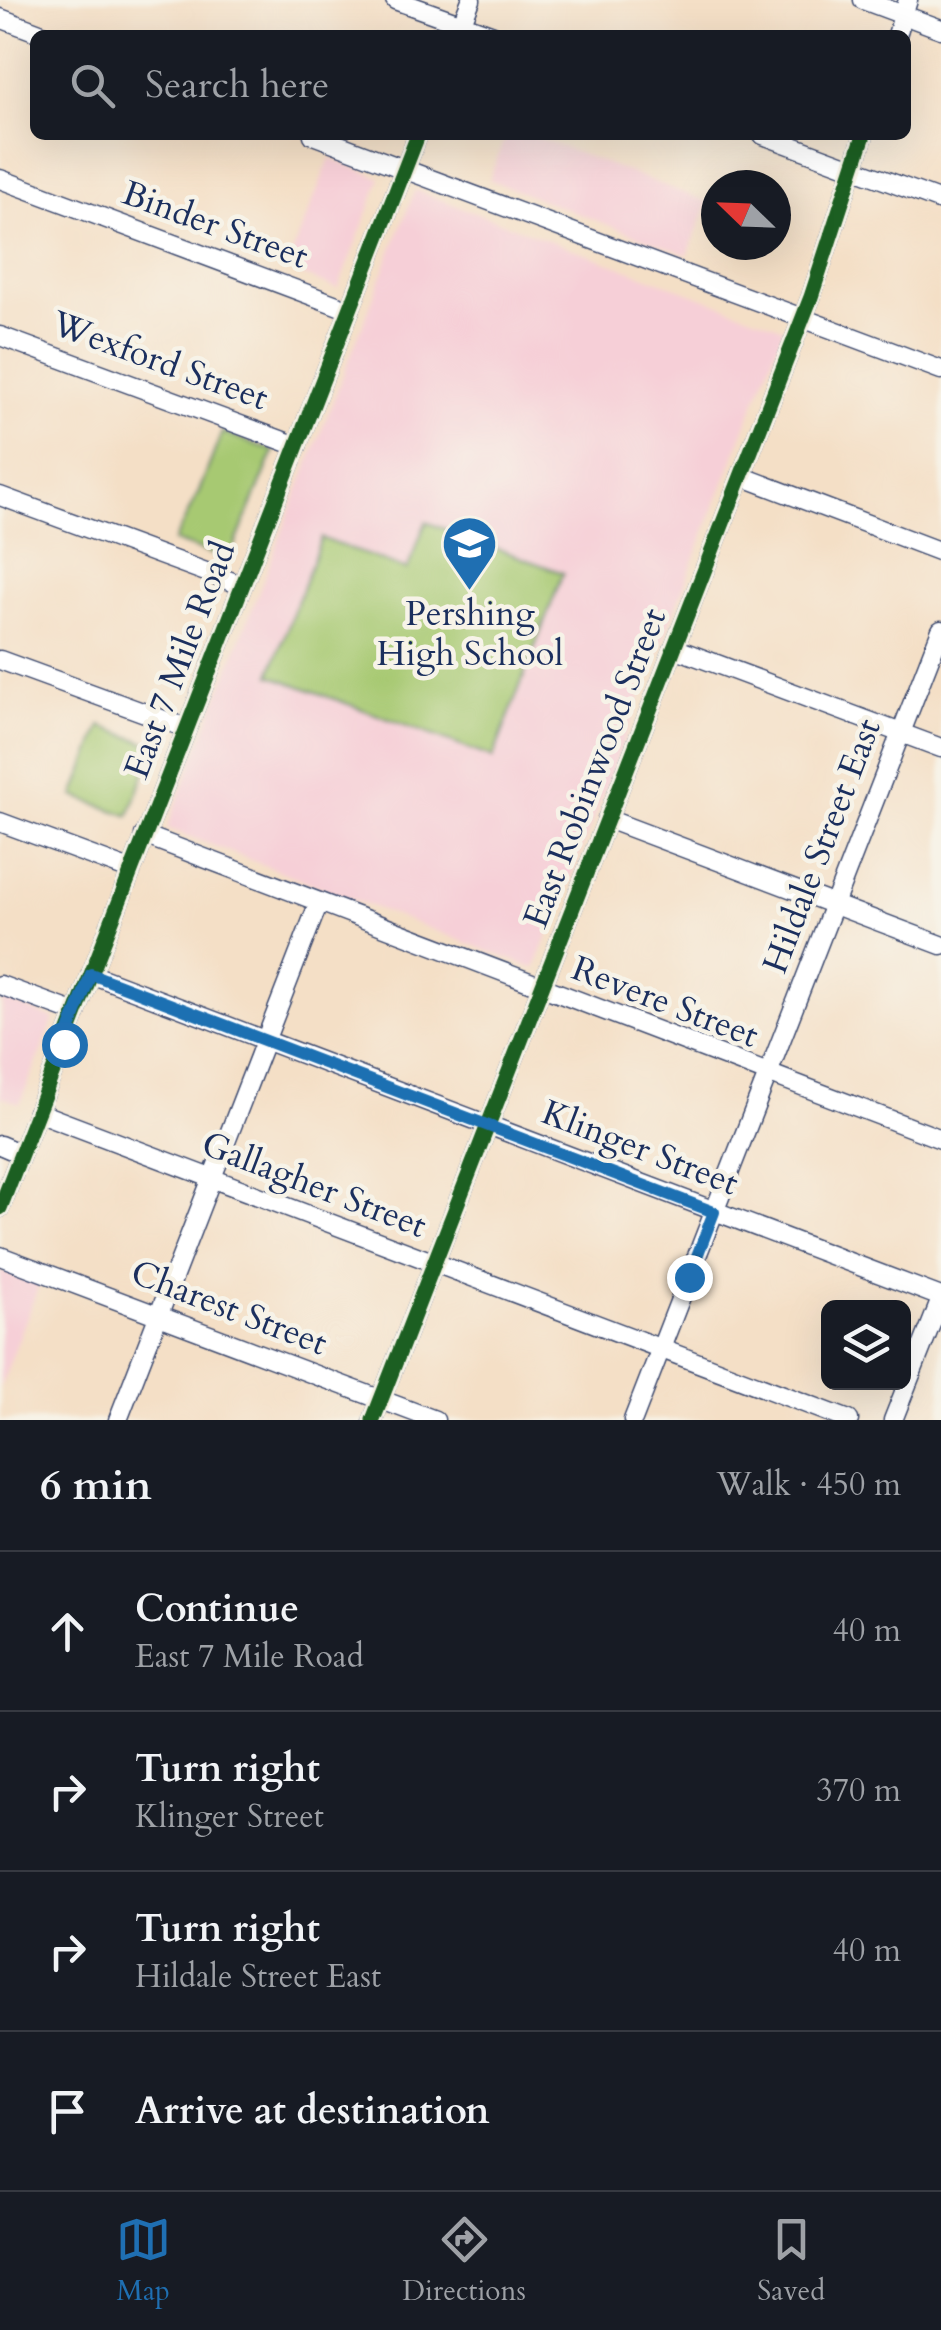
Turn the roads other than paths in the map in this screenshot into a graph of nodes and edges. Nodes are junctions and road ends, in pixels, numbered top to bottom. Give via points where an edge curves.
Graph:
1 (395, 0) edge
2 (470, 0) edge
3 (864, 0) edge
4 (906, 8) edge
5 (0, 18) edge
6 (459, 29) edge
7 (32, 30) edge
8 (941, 30) edge
9 (327, 140) edge
10 (416, 140) edge
11 (777, 140) edge
12 (862, 140) edge
13 (853, 168) junction
14 (405, 169) junction
15 (0, 180) edge
16 (941, 201) edge
17 (350, 310) junction
18 (802, 318) junction
19 (0, 336) edge
20 (941, 370) edge
21 (297, 446) junction
22 (741, 476) junction
23 (0, 496) edge
24 (941, 552) edge
25 (242, 585) junction
26 (941, 630) edge
27 (674, 648) junction
28 (0, 660) edge
29 (186, 728) junction
30 (901, 733) junction
31 (941, 748) edge
32 (607, 819) junction
33 (0, 822) edge
34 (144, 835) junction
35 (130, 870) junction
36 (319, 902) junction
37 (834, 905) junction
38 (941, 945) edge
39 (91, 974) junction
40 (0, 984) edge
41 (542, 987) junction
42 (76, 1013) junction
43 (265, 1040) junction
44 (768, 1074) junction
45 (38, 1112) junction
46 (488, 1125) junction
47 (941, 1139) edge
48 (0, 1146) edge
49 (21, 1154) junction
50 (212, 1178) junction
51 (0, 1208) edge
52 (714, 1212) junction
53 (0, 1256) edge
54 (434, 1263) junction
55 (941, 1298) edge
56 (158, 1316) junction
57 (661, 1349) junction
58 (381, 1399) junction
59 (118, 1420) edge
60 (373, 1420) edge
61 (436, 1420) edge
62 (633, 1420) edge
63 (849, 1420) edge
64 (893, 1420) edge

1 - 6 street
2 - 6 street
3 - 4 street
4 - 8 street
5 - 7 street
9 - 14 street
10 - 14 street, East 7 Mile Road
11 - 13 street
12 - 13 street, East Robinwood Street
13 - 16 street
13 - 18 street, East Robinwood Street
14 - 17 street, East 7 Mile Road
14 - 18 street
15 - 17 street, Binder Street
17 - 21 street, East 7 Mile Road
18 - 20 street
18 - 22 street, East Robinwood Street
19 - 21 street, Wexford Street
21 - 25 street, East 7 Mile Road
22 - 24 street
22 - 27 street, East Robinwood Street
23 - 25 street
25 - 29 street, East 7 Mile Road
26 - 30 street, Hildale Street East
27 - 30 street
27 - 32 street, East Robinwood Street
28 - 29 street
29 - 34 street, East 7 Mile Road
30 - 31 street
30 - 37 street, Hildale Street East
32 - 37 street
32 - 41 street, East Robinwood Street
33 - 35 street
34 - 35 street, East 7 Mile Road
34 - 36 street, Revere Street
35 - 39 street, East 7 Mile Road
36 - 41 street, Revere Street
36 - 43 street
37 - 38 street
37 - 44 street, Hildale Street East
39 - 42 street, East 7 Mile Road
39 - 43 street, Klinger Street
40 - 42 street
41 - 44 street, Revere Street
41 - 46 street, East Robinwood Street
42 - 45 street, East 7 Mile Road
43 - 46 street, Klinger Street
43 - 50 street
44 - 47 street, Revere Street
44 - 52 street, Hildale Street East
45 - 49 street, East 7 Mile Road
45 - 50 street, Gallagher Street
46 - 52 street, Klinger Street
46 - 54 street, East Robinwood Street
48 - 49 street
49 - 51 street, East 7 Mile Road
50 - 54 street, Gallagher Street
50 - 56 street
52 - 55 street, Klinger Street
52 - 57 street, Hildale Street East
53 - 56 street, Charest Street
54 - 57 street, Gallagher Street
54 - 58 street, East Robinwood Street
55 - 64 street
56 - 58 street, Charest Street
56 - 59 street
57 - 62 street, Hildale Street East
57 - 63 street, Gallagher Street
58 - 60 street, East Robinwood Street
58 - 61 street, Charest Street

